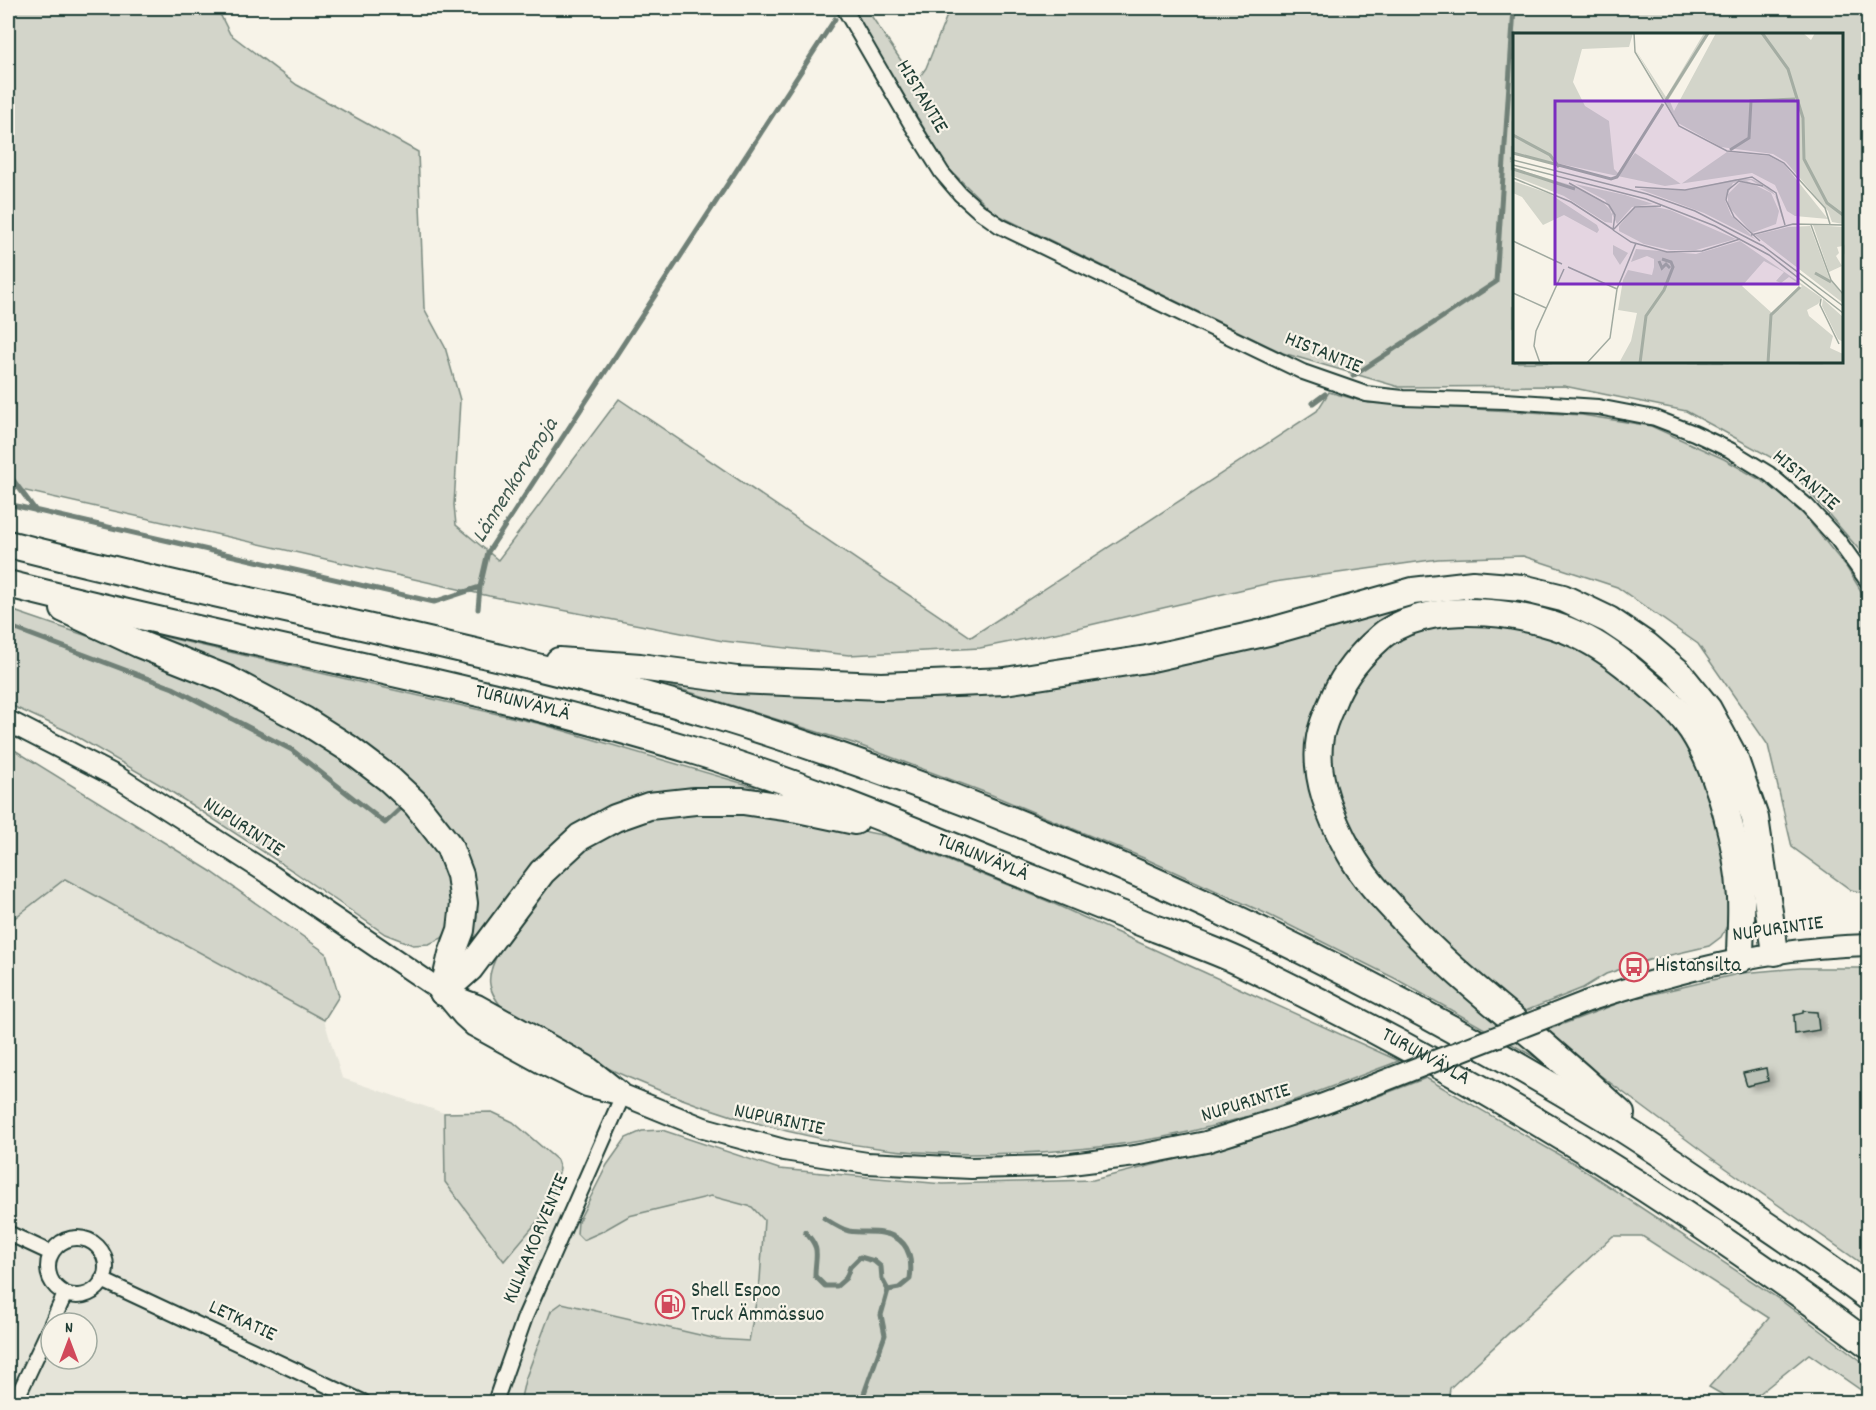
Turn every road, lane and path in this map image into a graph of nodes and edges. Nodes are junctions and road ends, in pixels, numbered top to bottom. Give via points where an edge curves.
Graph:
1 (844, 8) edge
2 (8, 544) edge
3 (1869, 582) edge
4 (10, 585) edge
5 (499, 657) junction
6 (8, 721) edge
7 (897, 824) junction
8 (1869, 945) edge
9 (1775, 952) junction
10 (1740, 958) junction
11 (443, 992) junction
12 (623, 1095) junction
13 (1682, 1168) junction
14 (8, 1233) edge
15 (51, 1253) junction
16 (102, 1280) junction
17 (65, 1294) junction
18 (1869, 1297) edge
19 (57, 1311) edge
20 (1869, 1344) edge
21 (39, 1350) edge
22 (15, 1402) edge
23 (363, 1402) edge
24 (495, 1402) edge

1 - 3 street, HISTANTIE via 942,173 966,200 1000,226 1303,372 1366,394 1598,407 1655,418 1694,433 1769,474 1807,506
2 - 5 highway, TURUNVÄYLÄ
4 - 7 highway, TURUNVÄYLÄ via 543,709 789,782
4 - 11 highway via 227,679 304,720 348,748 416,804 449,846 460,875 464,903 461,930
5 - 9 highway via 640,667 737,680 881,686 1005,681 1148,659 1268,632 1413,591 1473,584 1522,588 1563,598 1609,620 1678,672 1708,709 1734,757 1755,818
5 - 13 highway, TURUNVÄYLÄ via 721,718 916,783 1079,848 1253,926 1390,995 1604,1116
6 - 11 main road, NUPURINTIE via 119,778
7 - 11 highway via 858,822 743,801 649,806 624,815 580,837 542,872 471,969
7 - 20 highway, TURUNVÄYLÄ via 1237,961 1373,1029 1502,1100 1649,1190
8 - 9 main road, NUPURINTIE
9 - 10 main road, NUPURINTIE
10 - 12 main road, NUPURINTIE, bridge via 1588,1001 1366,1088 1206,1142 1055,1166 971,1168 867,1162 784,1150 704,1128
10 - 13 highway via 1741,897 1731,830 1714,774 1692,729 1665,699 1586,638 1498,612 1419,618 1387,632 1339,684 1320,735 1318,760 1332,818 1352,856 1423,941
11 - 12 main road, NUPURINTIE via 463,1017 505,1044 587,1086
12 - 24 street, KULMAKORVENTIE via 525,1317
13 - 18 highway, TURUNVÄYLÄ
14 - 15 street
15 - 16 street via 74,1238 92,1243 104,1257
15 - 17 street via 51,1281
16 - 17 street via 84,1295
16 - 23 street, LETKATIE
17 - 19 street
21 - 22 street

